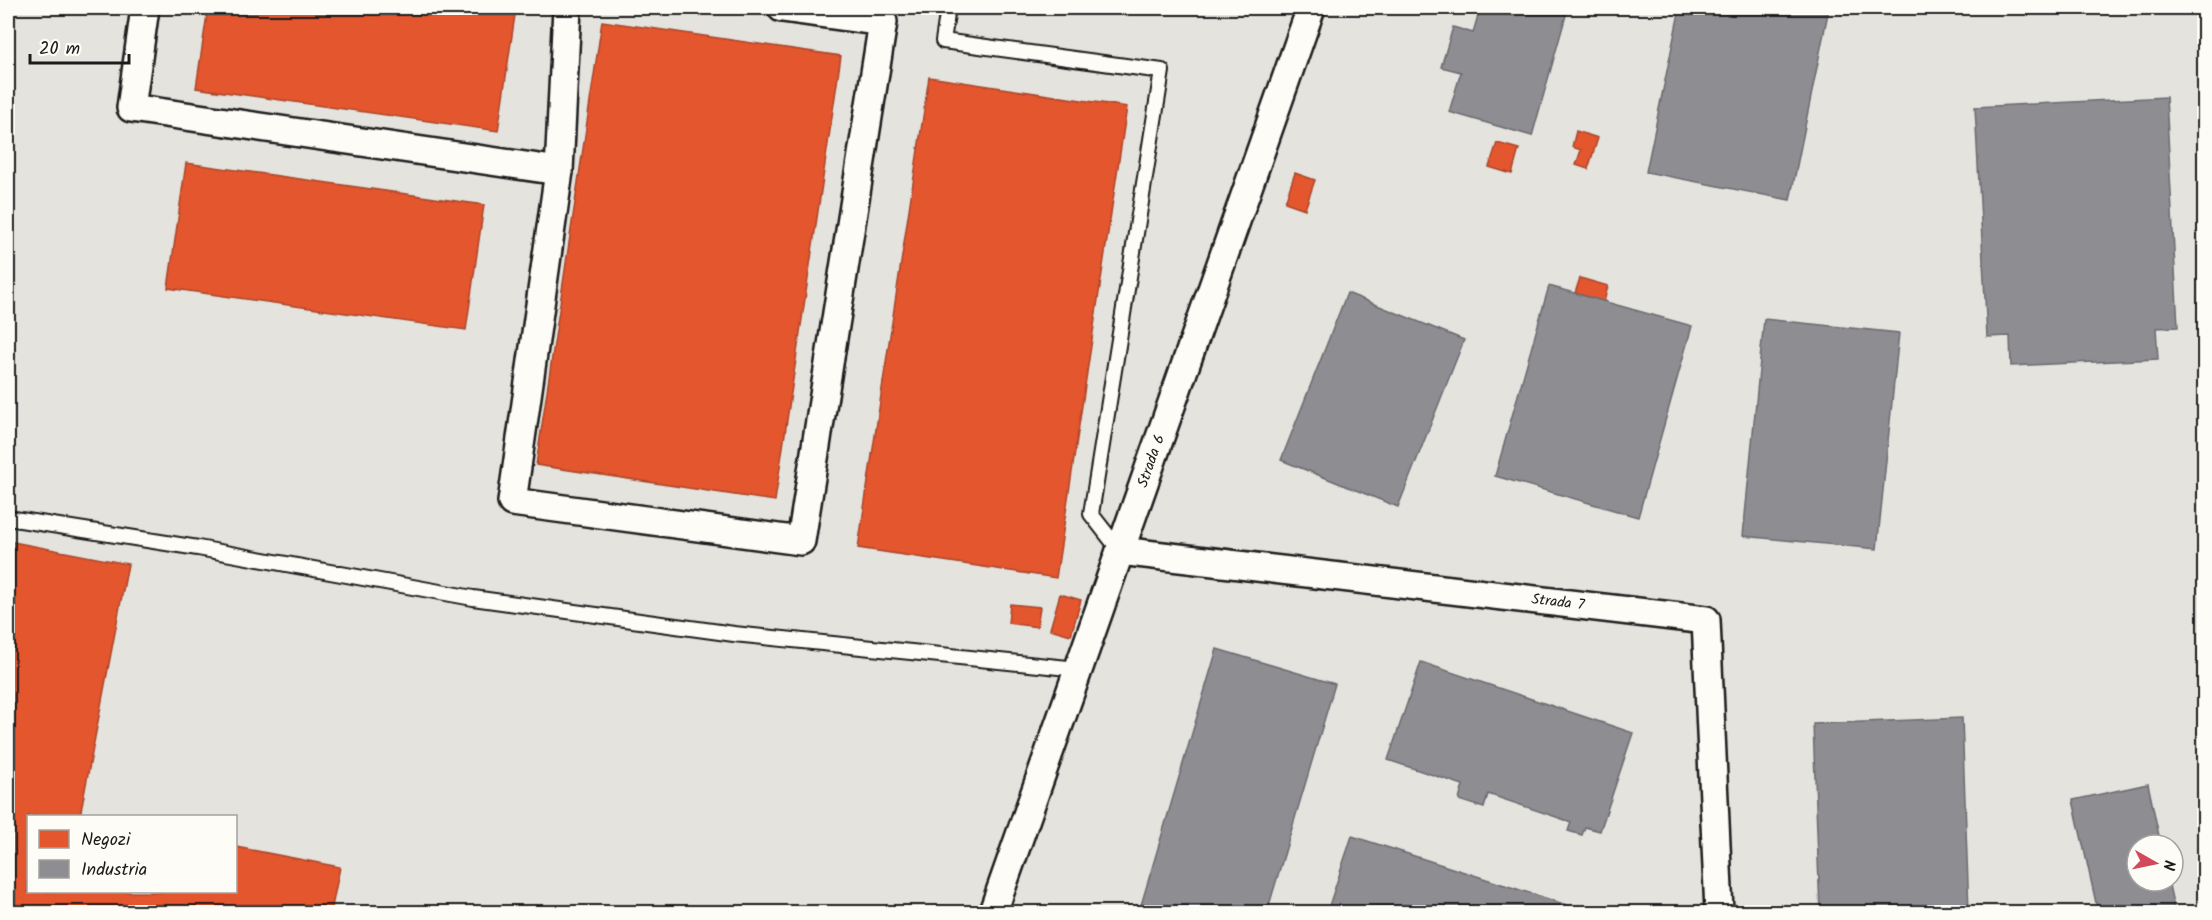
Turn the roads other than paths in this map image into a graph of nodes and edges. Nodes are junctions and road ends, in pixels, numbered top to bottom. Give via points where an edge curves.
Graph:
1 (145, 8) edge
2 (567, 8) edge
3 (782, 8) edge
4 (948, 8) edge
5 (1311, 8) edge
6 (559, 171) junction
7 (8, 518) edge
8 (1120, 551) junction
9 (1078, 669) junction
10 (993, 912) edge
11 (1719, 912) edge

1 - 6 street via 131,108
2 - 6 street
3 - 6 street via 883,22 801,541 512,502
4 - 8 lane via 943,41 1162,71 1091,514
5 - 8 street, Strada 6
7 - 9 lane via 473,598 734,634
8 - 9 street, Strada 6
8 - 11 street, Strada 7 via 1706,620
9 - 10 street, Strada 6

